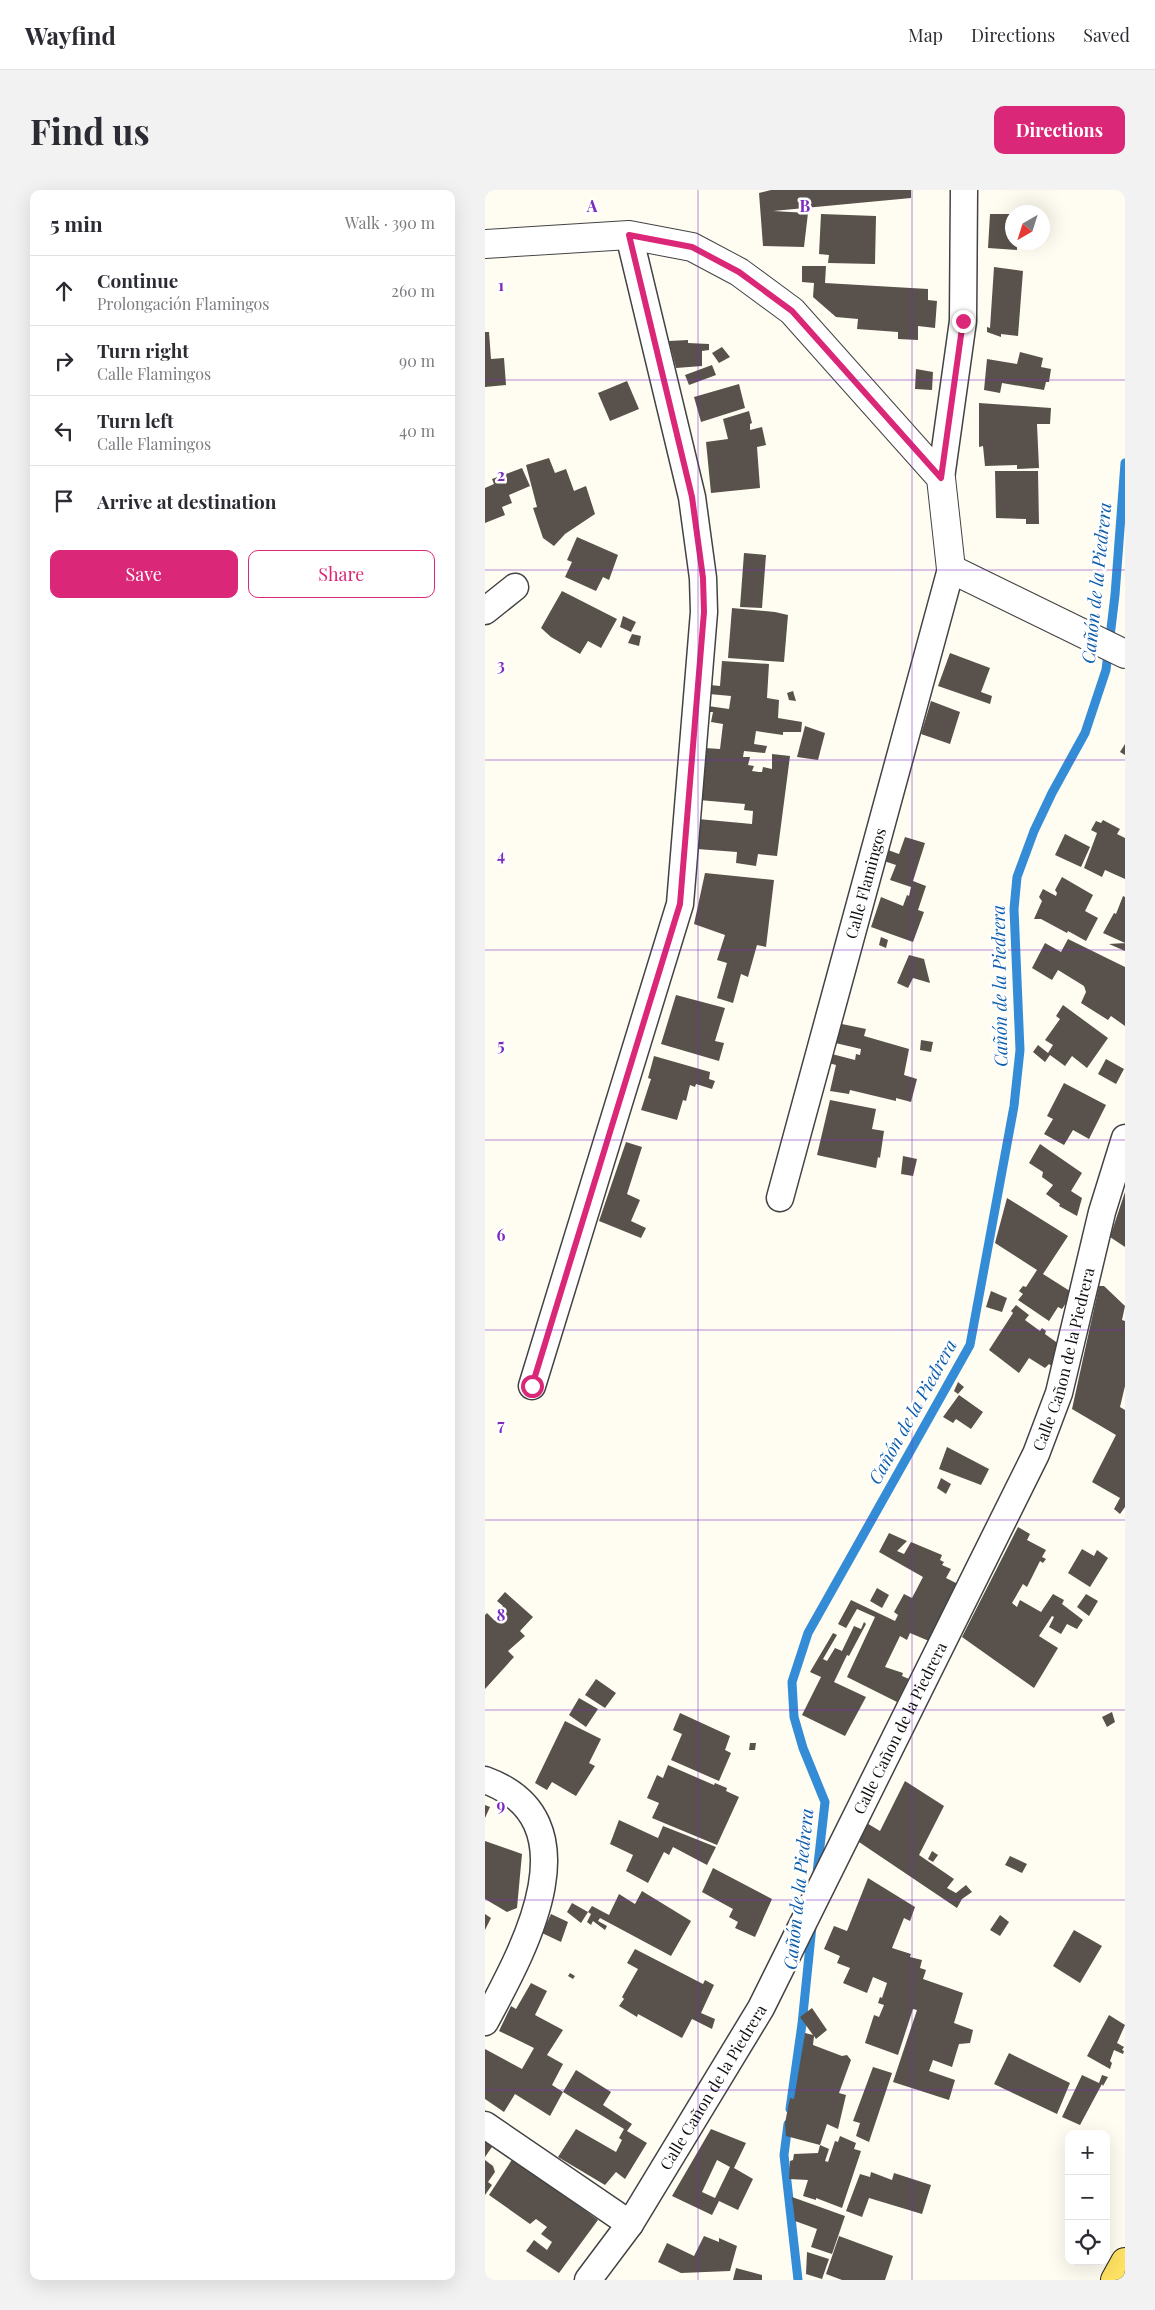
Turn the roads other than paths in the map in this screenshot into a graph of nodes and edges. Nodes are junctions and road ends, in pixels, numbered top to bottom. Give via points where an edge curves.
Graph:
1 (964, 190) edge
2 (629, 235) junction
3 (485, 244) edge
4 (941, 478) junction
5 (951, 569) junction
6 (515, 587) dead end
7 (485, 611) edge
8 (1125, 654) edge
9 (1125, 1138) edge
10 (780, 1198) dead end
11 (532, 1386) dead end
12 (485, 1780) edge
13 (485, 2022) edge
14 (485, 2125) edge
15 (630, 2224) junction
16 (1125, 2262) edge
17 (588, 2280) edge
18 (1115, 2280) edge

1 - 4 street, Calle Flamingos via 963,321
2 - 3 street
2 - 4 street via 692,247 739,272 792,311
2 - 11 street via 692,497 703,578 704,612 680,904
4 - 5 street, Calle Flamingos
5 - 8 street
5 - 10 street, Calle Flamingos
6 - 7 street
9 - 15 street, Calle Cañon de la Piedrera via 1102,1212 1059,1393 1036,1454 761,2008
12 - 13 street via 502,1786 527,1808 542,1837 544,1870 538,1908 516,1964
14 - 15 street
15 - 17 street, Calle Cañon de la Piedrera
16 - 18 main road

